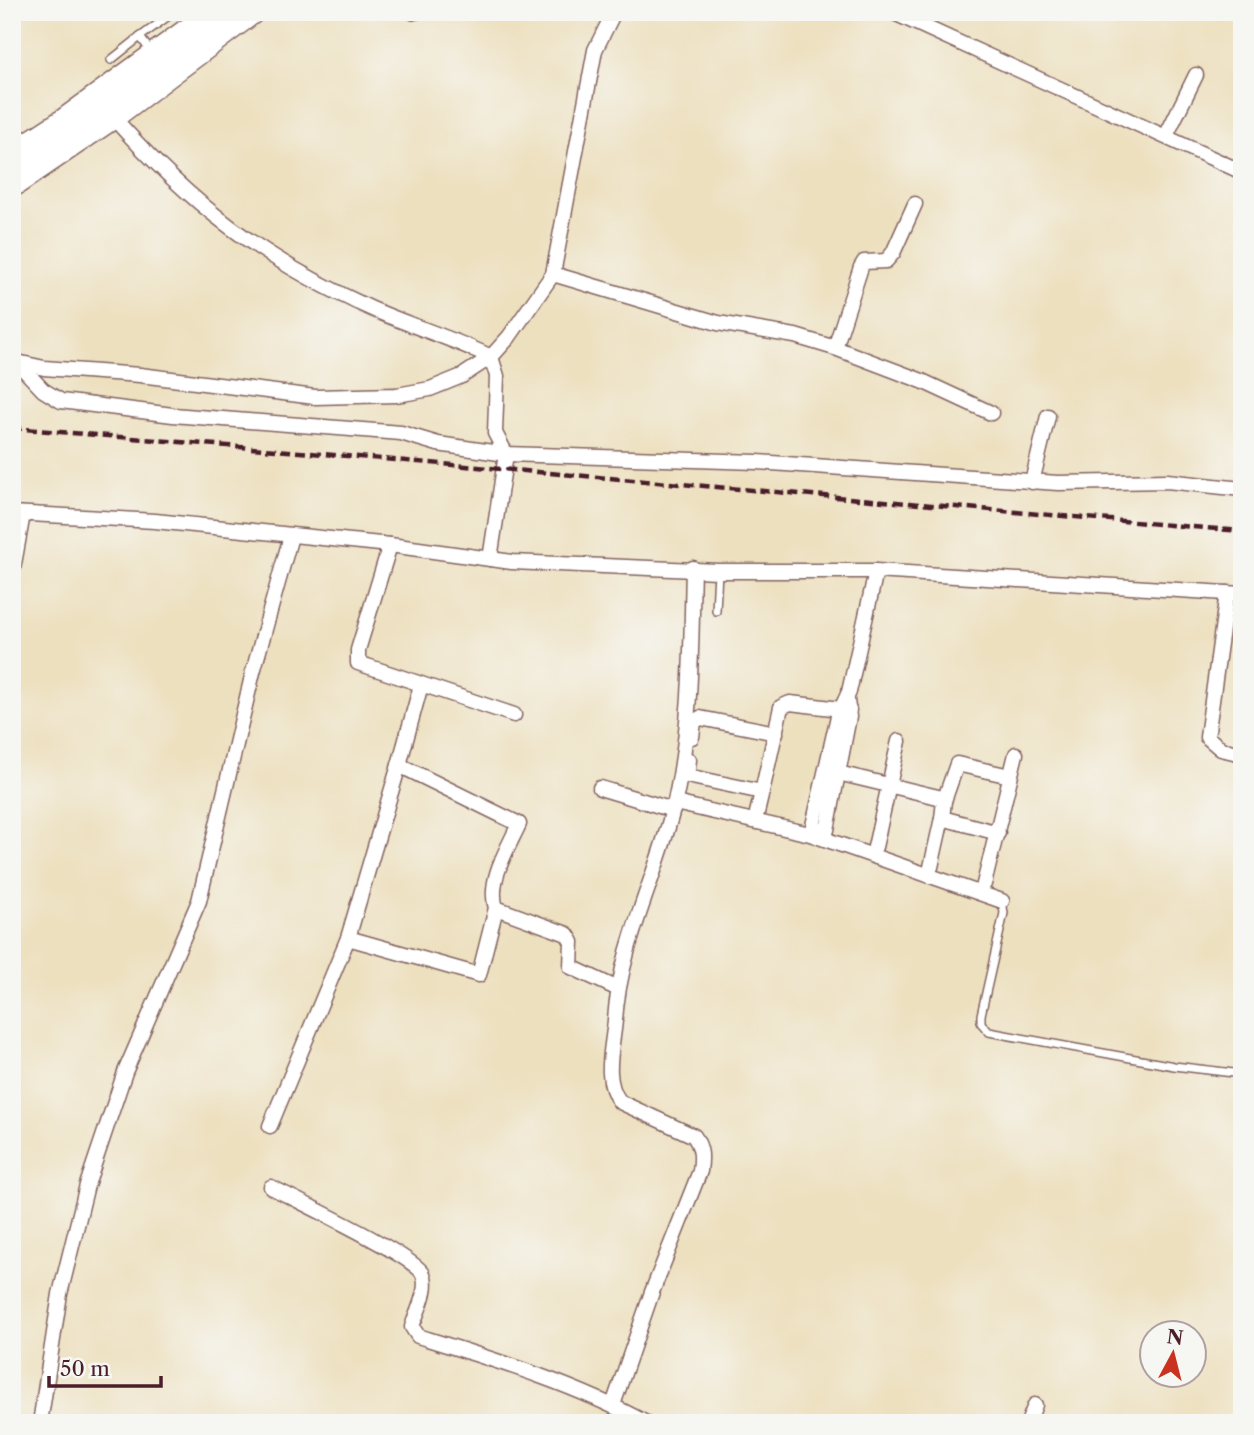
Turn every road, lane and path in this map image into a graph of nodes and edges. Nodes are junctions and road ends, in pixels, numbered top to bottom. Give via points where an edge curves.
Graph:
1 (174, 12) edge
2 (215, 12) edge
3 (250, 12) edge
4 (405, 12) edge
5 (427, 12) edge
6 (614, 12) edge
7 (892, 12) edge
8 (147, 47) junction
9 (111, 60) dead end
10 (1196, 75) dead end
11 (112, 116) junction
12 (1166, 135) junction
13 (12, 156) edge
14 (1242, 172) edge
15 (12, 184) edge
16 (915, 204) dead end
17 (553, 274) junction
18 (835, 348) junction
19 (491, 356) junction
20 (14, 359) edge
21 (991, 414) dead end
22 (1048, 416) dead end
23 (506, 453) junction
24 (1032, 482) junction
25 (1242, 489) edge
26 (18, 514) edge
27 (290, 536) junction
28 (390, 545) junction
29 (490, 559) junction
30 (693, 568) junction
31 (718, 571) junction
32 (876, 571) junction
33 (12, 575) edge
34 (1234, 593) edge
35 (716, 611) dead end
36 (421, 685) junction
37 (845, 706) junction
38 (514, 715) dead end
39 (776, 733) junction
40 (898, 741) dead end
41 (1016, 754) dead end
42 (1242, 754) edge
43 (399, 765) junction
44 (1010, 776) junction
45 (888, 785) junction
46 (600, 788) dead end
47 (762, 792) junction
48 (944, 801) junction
49 (674, 806) junction
50 (757, 813) dead end
51 (942, 818) junction
52 (998, 833) junction
53 (875, 847) dead end
54 (931, 867) dead end
55 (984, 884) dead end
56 (1002, 901) joint
57 (496, 908) junction
58 (348, 937) junction
59 (616, 988) junction
60 (1242, 1074) edge
61 (270, 1126) dead end
62 (271, 1186) dead end
63 (613, 1405) junction
64 (1035, 1405) dead end
65 (40, 1423) edge
66 (646, 1423) edge
67 (1028, 1423) edge

1 - 8 lane
2 - 8 highway
3 - 11 highway
4 - 5 lane via 413,16
6 - 17 street via 595,50
7 - 12 street
8 - 9 lane
8 - 13 highway
10 - 12 street
11 - 15 highway
11 - 19 street via 185,193 267,255 374,310
12 - 14 street
16 - 18 street via 893,253 886,261 864,262 861,267
17 - 18 street via 718,323
17 - 19 street via 523,321
18 - 21 street via 922,381
19 - 20 street via 462,376 430,389 356,398 44,368
19 - 23 street via 497,376 495,433
20 - 23 street via 43,390 61,401 401,433 438,444
22 - 24 street
23 - 24 street via 757,462
23 - 29 street
24 - 25 street via 1167,481
26 - 27 street via 155,521
26 - 33 street
27 - 28 street
27 - 65 street via 199,901 125,1072 77,1220
28 - 29 street
28 - 36 street via 358,663
29 - 30 street
30 - 31 street
30 - 49 street via 687,709
31 - 32 street
31 - 35 lane
32 - 34 street
32 - 37 street
34 - 42 street via 1207,737 1221,749
36 - 38 street
36 - 43 street
37 - 39 street via 784,705
37 - 45 street via 833,774
39 - 47 street
39 - 47 street via 700,718 694,722 687,776
40 - 45 street
41 - 44 street
43 - 57 street via 519,824 494,887
43 - 58 street
44 - 48 street via 957,764
44 - 52 street
45 - 48 street
45 - 53 street
46 - 49 street
47 - 50 street
48 - 51 street
49 - 56 street via 820,837
49 - 59 street
51 - 52 street
51 - 54 street
52 - 55 street
56 - 60 lane via 1004,913 981,1014 981,1023 989,1032
57 - 58 street via 479,975
57 - 59 street via 567,934 572,942 571,967
58 - 61 street
59 - 63 street via 610,1070 614,1094 620,1102 694,1136 702,1156
62 - 63 street via 399,1255 422,1273 425,1284 412,1327 418,1336
63 - 66 street
64 - 67 street

